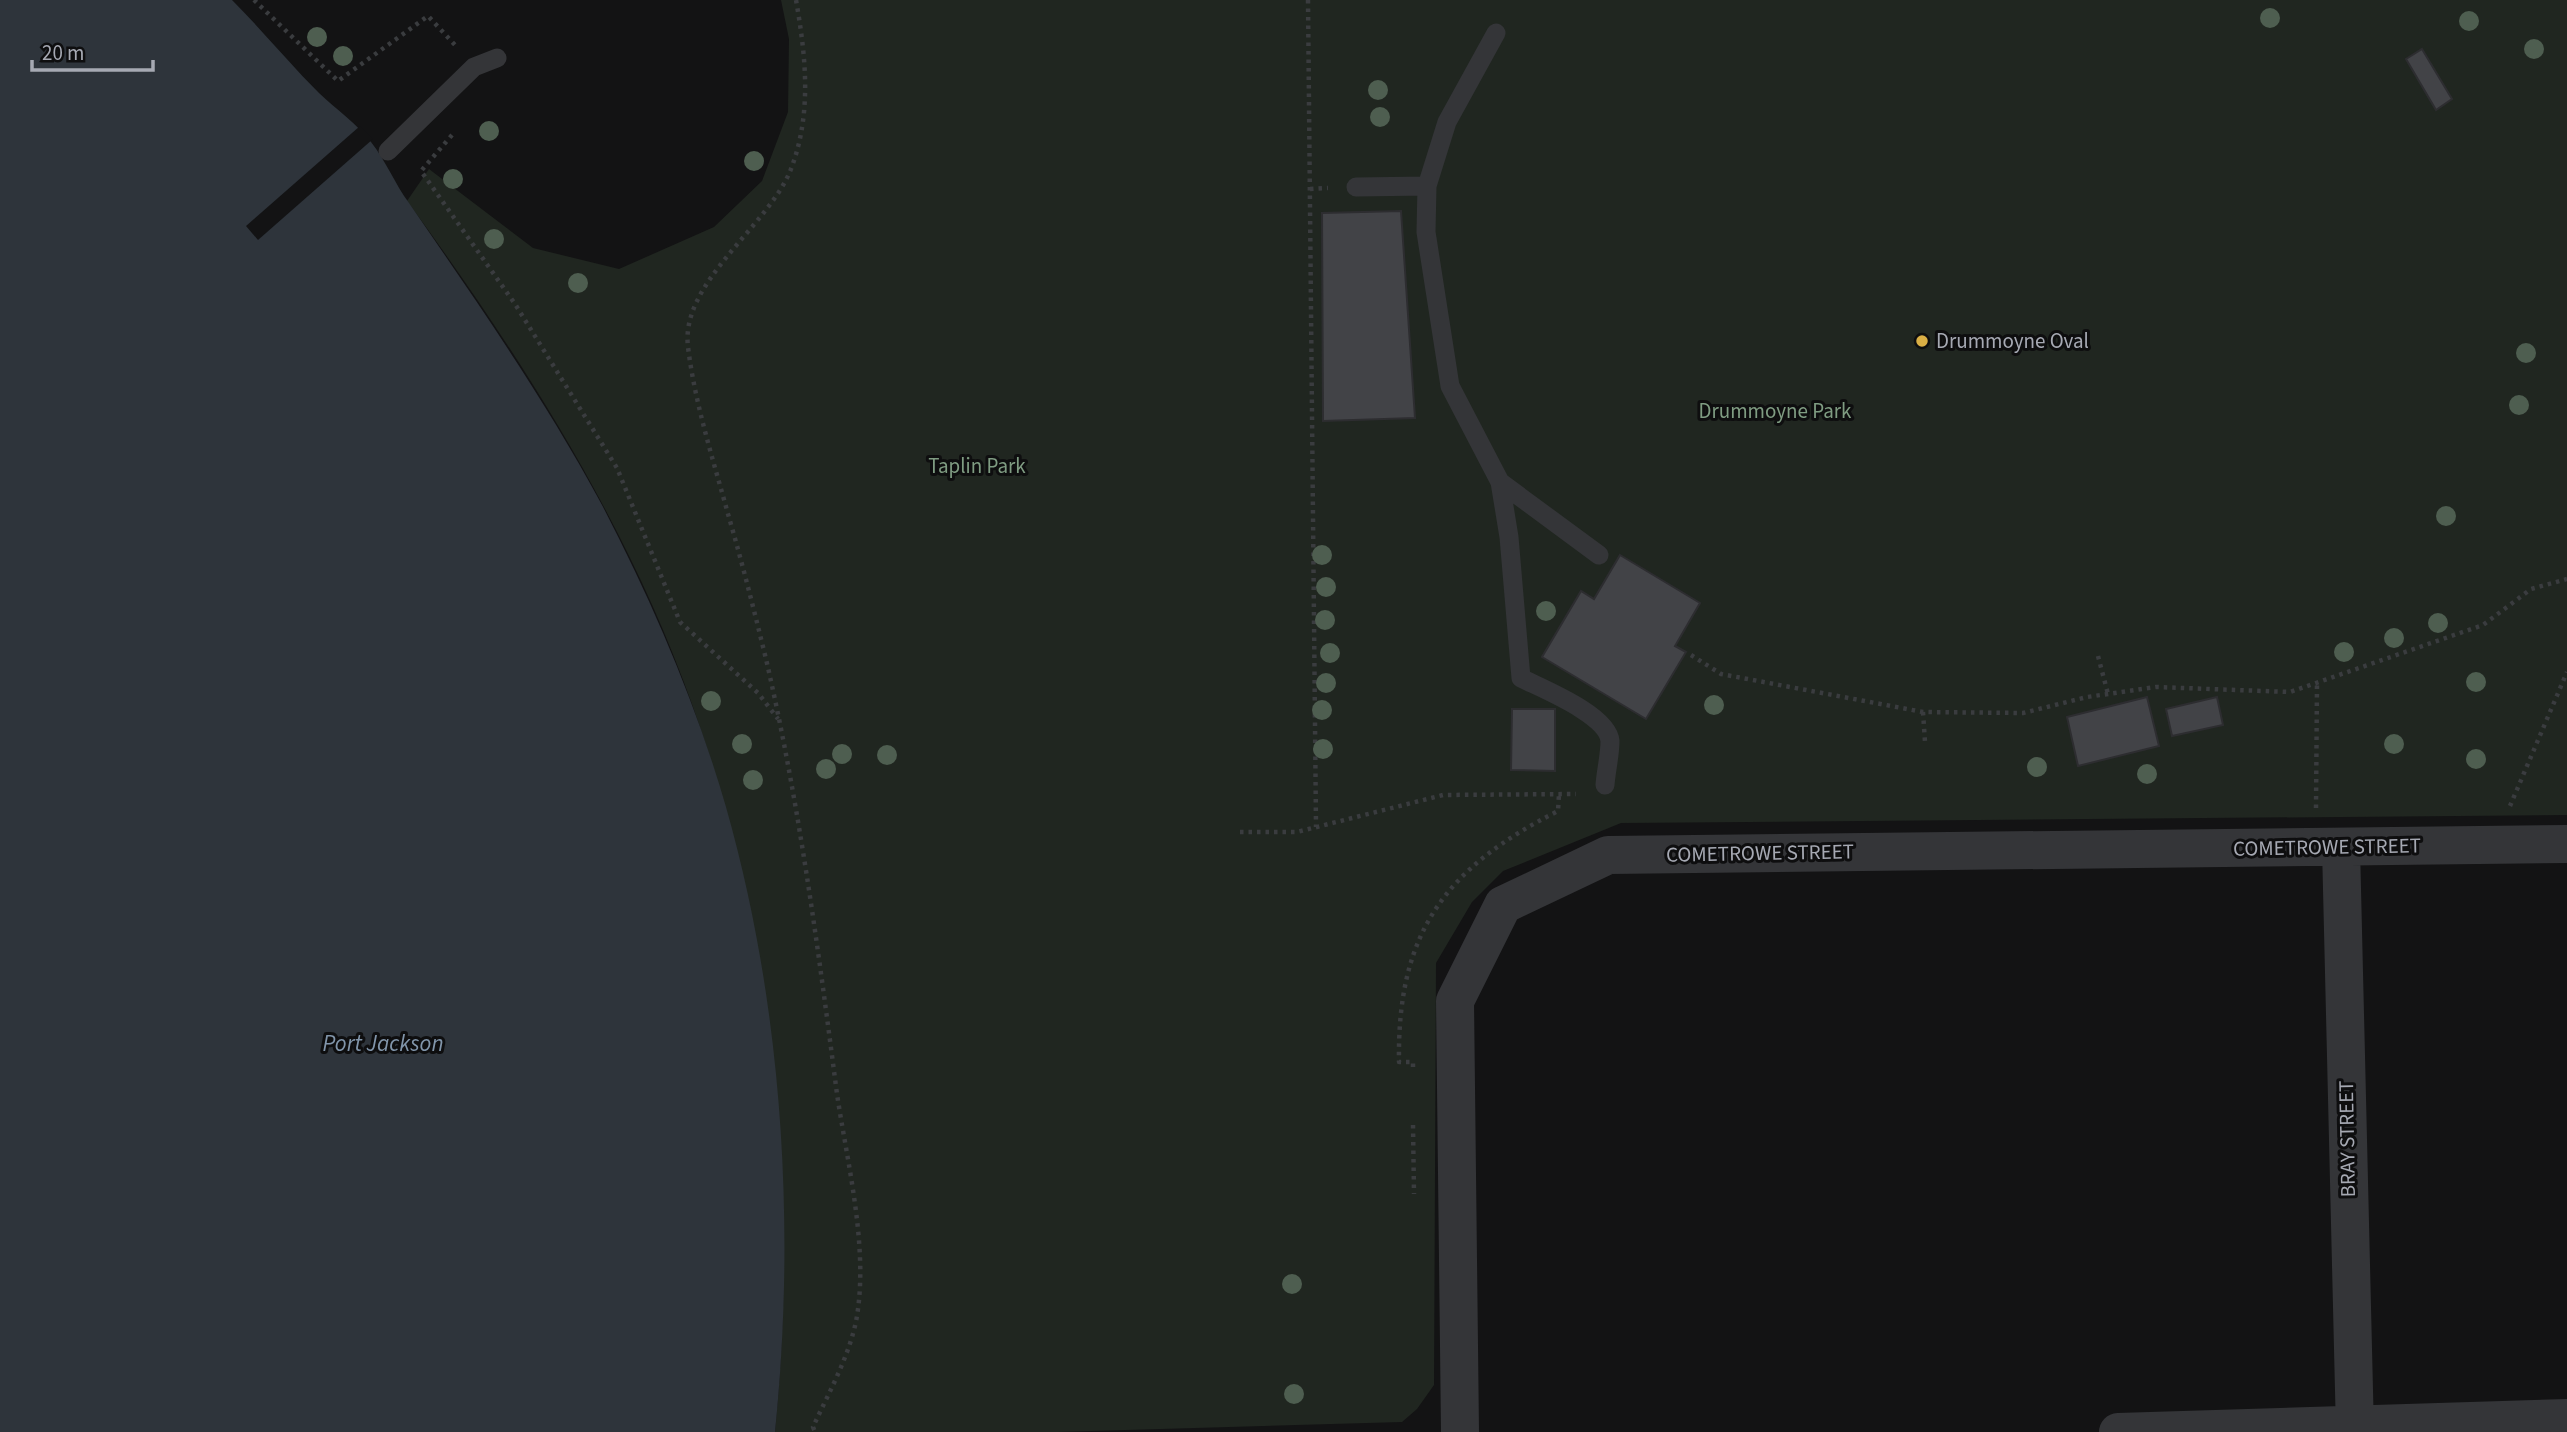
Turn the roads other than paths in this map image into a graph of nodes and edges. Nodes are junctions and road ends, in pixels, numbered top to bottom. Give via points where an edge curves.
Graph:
1 (1496, 33) dead end
2 (497, 58) dead end
3 (388, 151) dead end
4 (1427, 186) junction
5 (1356, 187) dead end
6 (1500, 482) junction
7 (1599, 555) dead end
8 (1605, 785) dead end
9 (2567, 844) edge
10 (2328, 847) junction
11 (2567, 1418) edge
12 (2354, 1427) edge
13 (1460, 1432) edge
14 (2118, 1432) edge

1 - 4 lane via 1447,122
2 - 3 lane via 474,67
4 - 5 lane
4 - 6 lane via 1426,232 1450,386
6 - 7 lane
6 - 8 lane via 1521,678 1604,725 1610,739
9 - 10 street, COMETROWE STREET
10 - 12 street, BRAY STREET
10 - 13 street, COMETROWE STREET via 1608,855 1503,905 1455,1001
11 - 12 street
12 - 14 street

